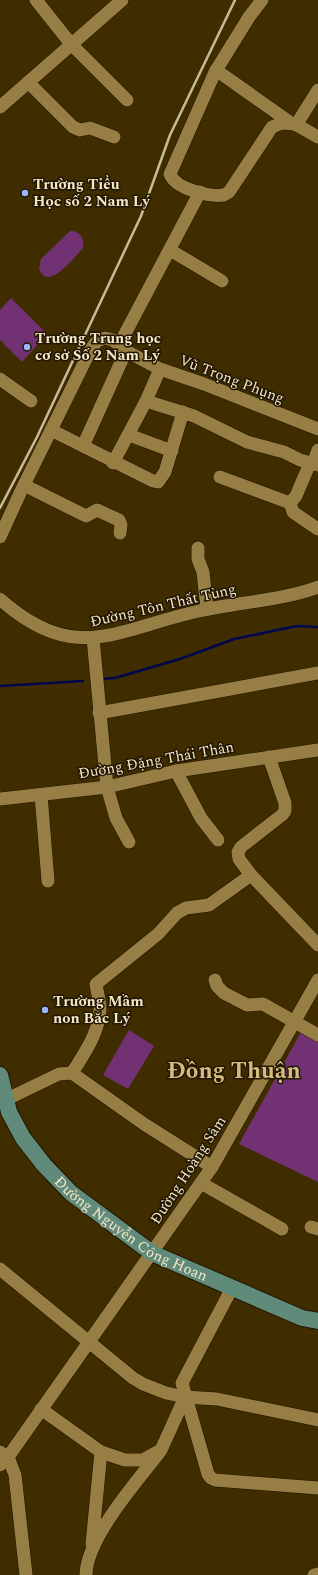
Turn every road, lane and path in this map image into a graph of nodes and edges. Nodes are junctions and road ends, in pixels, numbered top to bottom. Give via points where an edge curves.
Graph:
1 (36, 0) edge
2 (122, 0) edge
3 (262, 0) edge
4 (71, 44) junction
5 (216, 70) junction
6 (28, 82) junction
7 (318, 90) edge
8 (2, 100) edge
9 (127, 100) dead end
10 (293, 123) junction
11 (114, 137) dead end
12 (318, 137) edge
13 (200, 192) junction
14 (170, 250) junction
15 (222, 281) dead end
16 (122, 348) junction
17 (160, 369) junction
18 (0, 379) edge
19 (31, 401) dead end
20 (146, 401) junction
21 (183, 412) junction
22 (318, 429) edge
23 (51, 430) junction
24 (128, 435) junction
25 (83, 446) junction
26 (318, 450) edge
27 (172, 451) junction
28 (114, 463) junction
29 (314, 464) edge
30 (220, 477) dead end
31 (24, 485) junction
32 (290, 503) junction
33 (318, 529) edge
34 (120, 533) dead end
35 (0, 537) edge
36 (198, 548) dead end
37 (318, 587) edge
38 (0, 599) edge
39 (208, 609) junction
40 (93, 638) junction
41 (318, 673) edge
42 (99, 713) junction
43 (318, 750) edge
44 (269, 756) junction
45 (176, 771) junction
46 (107, 787) junction
47 (41, 795) junction
48 (0, 799) edge
49 (218, 840) dead end
50 (129, 842) dead end
51 (250, 875) junction
52 (48, 881) dead end
53 (318, 945) edge
54 (216, 980) dead end
55 (318, 980) edge
56 (295, 1022) junction
57 (318, 1035) edge
58 (72, 1073) junction
59 (0, 1075) edge
60 (5, 1100) junction
61 (212, 1167) junction
62 (201, 1183) junction
63 (282, 1229) dead end
64 (152, 1253) junction
65 (0, 1269) edge
66 (232, 1288) junction
67 (318, 1321) edge
68 (90, 1341) junction
69 (185, 1397) junction
70 (41, 1409) junction
71 (318, 1420) edge
72 (161, 1450) junction
73 (101, 1452) junction
74 (3, 1458) edge
75 (318, 1488) edge
76 (92, 1547) junction
77 (318, 1574) edge
78 (26, 1575) edge
79 (86, 1575) edge
80 (314, 1575) edge

1 - 4 street
2 - 4 street
3 - 5 street
4 - 6 street
4 - 9 street
5 - 10 street
5 - 13 street via 170,174 176,183
6 - 8 street
6 - 11 street via 73,127 80,130 90,128
7 - 10 street via 302,118
10 - 12 street
10 - 13 street via 282,123 272,127 229,192 219,196
13 - 14 street
14 - 15 street
14 - 16 street
16 - 17 street, Vũ Trọng Phụng
16 - 23 street, Vũ Trọng Phụng via 113,340 105,338 97,341
16 - 25 street
17 - 20 street
17 - 22 street, Vũ Trọng Phụng
18 - 19 street
20 - 21 street
20 - 24 street
21 - 27 street
21 - 29 street via 247,442 284,452
23 - 25 street
23 - 31 street, Vũ Trọng Phụng
24 - 27 street
24 - 28 street
25 - 28 street
26 - 29 street
27 - 28 street via 165,472 158,482
29 - 32 street
30 - 32 street
31 - 34 street via 86,516 97,510 119,520
31 - 35 street, Vũ Trọng Phụng
32 - 33 street via 293,512
36 - 39 street
37 - 39 street, Đường Tôn Thất Tùng via 300,593
38 - 40 street, Đường Tôn Thất Tùng via 41,628 66,636
39 - 40 street, Đường Tôn Thất Tùng
40 - 42 street
41 - 42 street
42 - 46 street
43 - 44 street, Đường Đặng Thái Thân
44 - 45 street, Đường Đặng Thái Thân
44 - 51 street via 285,803 285,811 238,852 239,859
45 - 46 street, Đường Đặng Thái Thân
45 - 49 street via 201,818
46 - 47 street, Đường Đặng Thái Thân
46 - 50 street via 116,818
47 - 48 street, Đường Đặng Thái Thân
47 - 52 street
51 - 53 street
51 - 58 street via 209,905 186,908 177,913 158,934 96,984 100,1009 96,1026 89,1045
54 - 56 street via 220,991 247,1005 263,1004
55 - 56 street, Đường Hoàng Sâm
56 - 57 street
56 - 61 street, Đường Hoàng Sâm
58 - 60 street via 59,1074
58 - 61 street via 144,1124
59 - 60 main road, Đường Nguyễn Công Hoan
60 - 64 main road, Đường Nguyễn Công Hoan via 23,1138 44,1165 71,1193
61 - 62 street, Đường Hoàng Sâm
62 - 63 street
62 - 64 street, Đường Hoàng Sâm
64 - 66 main road, Đường Nguyễn Công Hoan
64 - 68 street, Đường Hoàng Sâm
65 - 68 street
66 - 67 main road, Đường Nguyễn Công Hoan via 302,1318
66 - 69 street via 183,1379
68 - 69 street via 143,1384
68 - 70 street, Đường Hoàng Sâm
69 - 71 street via 217,1399
69 - 72 street
69 - 75 street via 211,1478 228,1482
70 - 73 street
70 - 74 street, Đường Hoàng Sâm
72 - 73 street via 143,1460 125,1460
72 - 76 street via 117,1508
73 - 76 street
74 - 78 street via 15,1475
76 - 79 street
77 - 80 street

